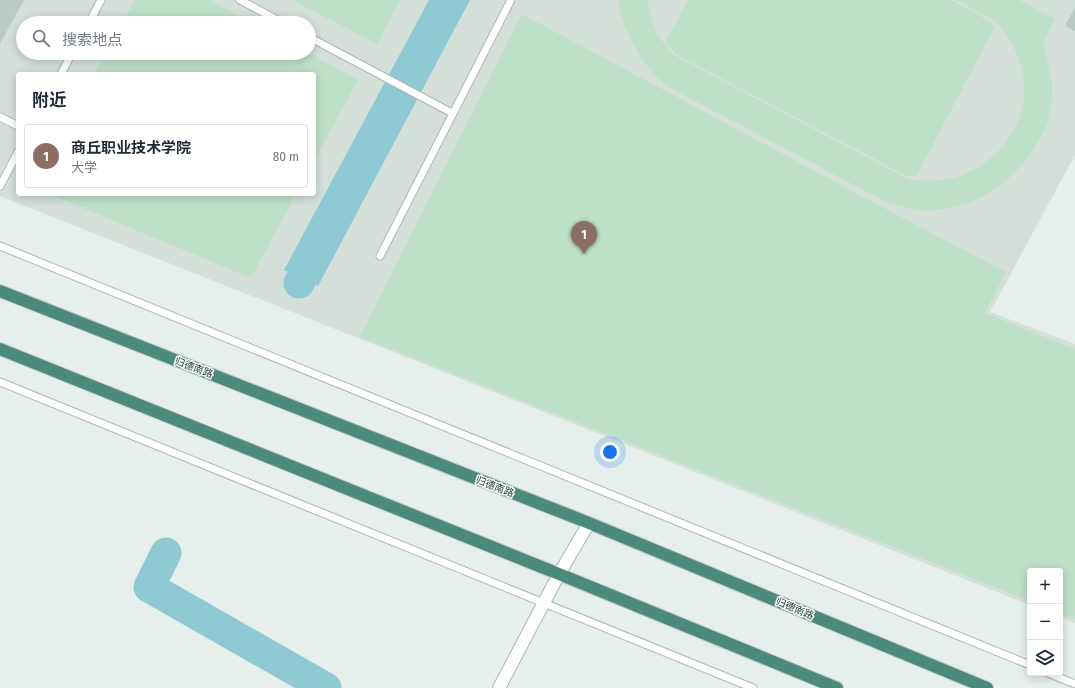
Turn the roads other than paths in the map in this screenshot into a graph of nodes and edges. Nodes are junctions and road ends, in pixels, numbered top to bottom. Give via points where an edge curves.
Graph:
1 (101, 0) edge
2 (240, 0) edge
3 (511, 0) edge
4 (93, 16) edge
5 (271, 16) edge
6 (316, 41) edge
7 (68, 60) edge
8 (62, 72) edge
9 (452, 113) junction
10 (0, 117) edge
11 (16, 125) edge
12 (16, 156) edge
13 (0, 186) edge
14 (0, 246) edge
15 (380, 256) dead end
16 (0, 291) edge
17 (0, 349) edge
18 (0, 382) edge
19 (589, 523) junction
20 (559, 574) junction
21 (544, 603) junction
22 (1027, 665) edge
23 (1055, 676) edge
24 (1075, 684) edge
25 (499, 688) edge
26 (753, 688) edge
27 (837, 688) edge
28 (987, 688) edge

1 - 4 lane
2 - 5 lane
3 - 9 lane
6 - 9 lane
7 - 8 lane
9 - 15 lane
10 - 11 lane
12 - 13 lane
14 - 22 lane
16 - 19 highway, 归德南路
17 - 20 highway
18 - 21 lane
19 - 20 street
19 - 28 highway, 归德南路
20 - 21 street
20 - 27 highway
21 - 25 street
21 - 26 lane
23 - 24 lane

